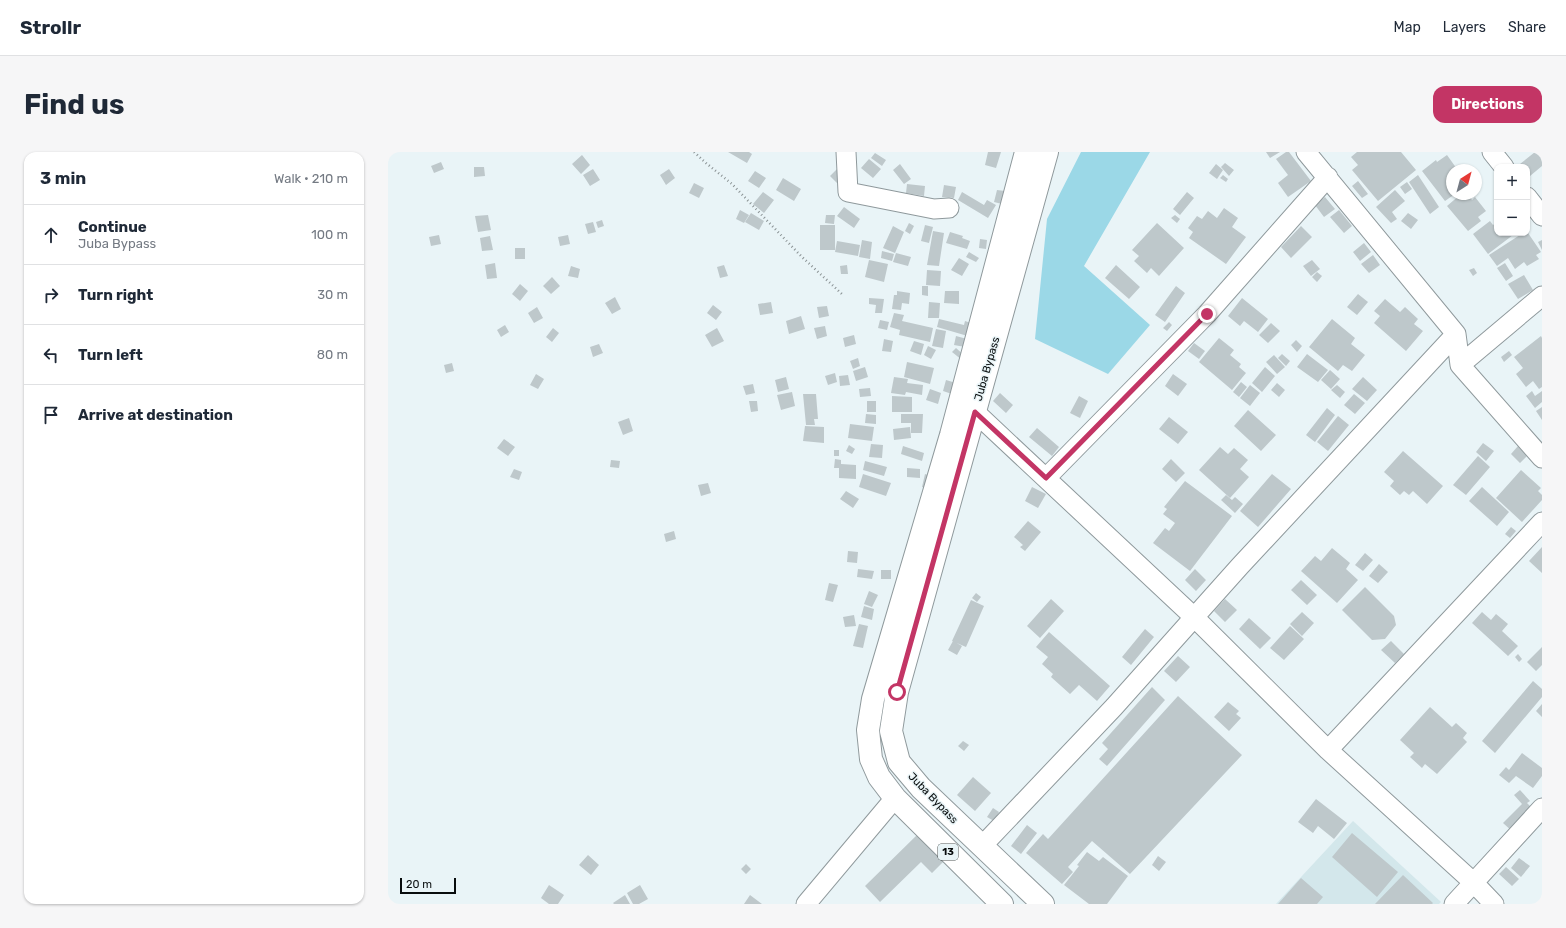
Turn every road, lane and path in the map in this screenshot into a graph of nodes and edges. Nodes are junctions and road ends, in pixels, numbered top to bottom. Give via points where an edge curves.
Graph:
1 (694, 152) edge
2 (846, 152) edge
3 (1026, 152) edge
4 (1047, 152) edge
5 (1306, 152) edge
6 (1492, 152) edge
7 (1502, 164) edge
8 (1328, 177) junction
9 (1529, 200) edge
10 (949, 208) dead end
11 (1542, 216) edge
12 (843, 295) dead end
13 (1542, 296) edge
14 (1456, 334) junction
15 (1460, 365) junction
16 (975, 412) junction
17 (1542, 458) edge
18 (1046, 478) junction
19 (1542, 522) edge
20 (1195, 618) junction
21 (1328, 750) junction
22 (895, 798) junction
23 (1542, 808) edge
24 (982, 846) junction
25 (1473, 882) junction
26 (806, 904) edge
27 (1002, 904) edge
28 (1043, 904) edge
29 (1454, 904) edge
30 (1494, 904) edge

1 - 12 path via 732,184 802,257
2 - 10 street via 848,192 934,209
3 - 22 main road, Juba Bypass via 952,435 873,699 868,730 871,759 879,777
4 - 16 main road, Juba Bypass
5 - 8 street
6 - 7 street
8 - 14 street
8 - 18 street via 1207,314
9 - 11 street
13 - 15 street
14 - 15 street
14 - 20 street via 1240,566
15 - 17 street
16 - 18 street
16 - 24 main road, Juba Bypass via 897,692 891,730 899,762 921,788
18 - 20 street
19 - 21 street
20 - 21 street
20 - 24 street
21 - 25 street
22 - 26 street
22 - 27 main road, Juba Bypass / 13
23 - 25 street
24 - 28 main road, Juba Bypass
25 - 29 street
25 - 30 street

